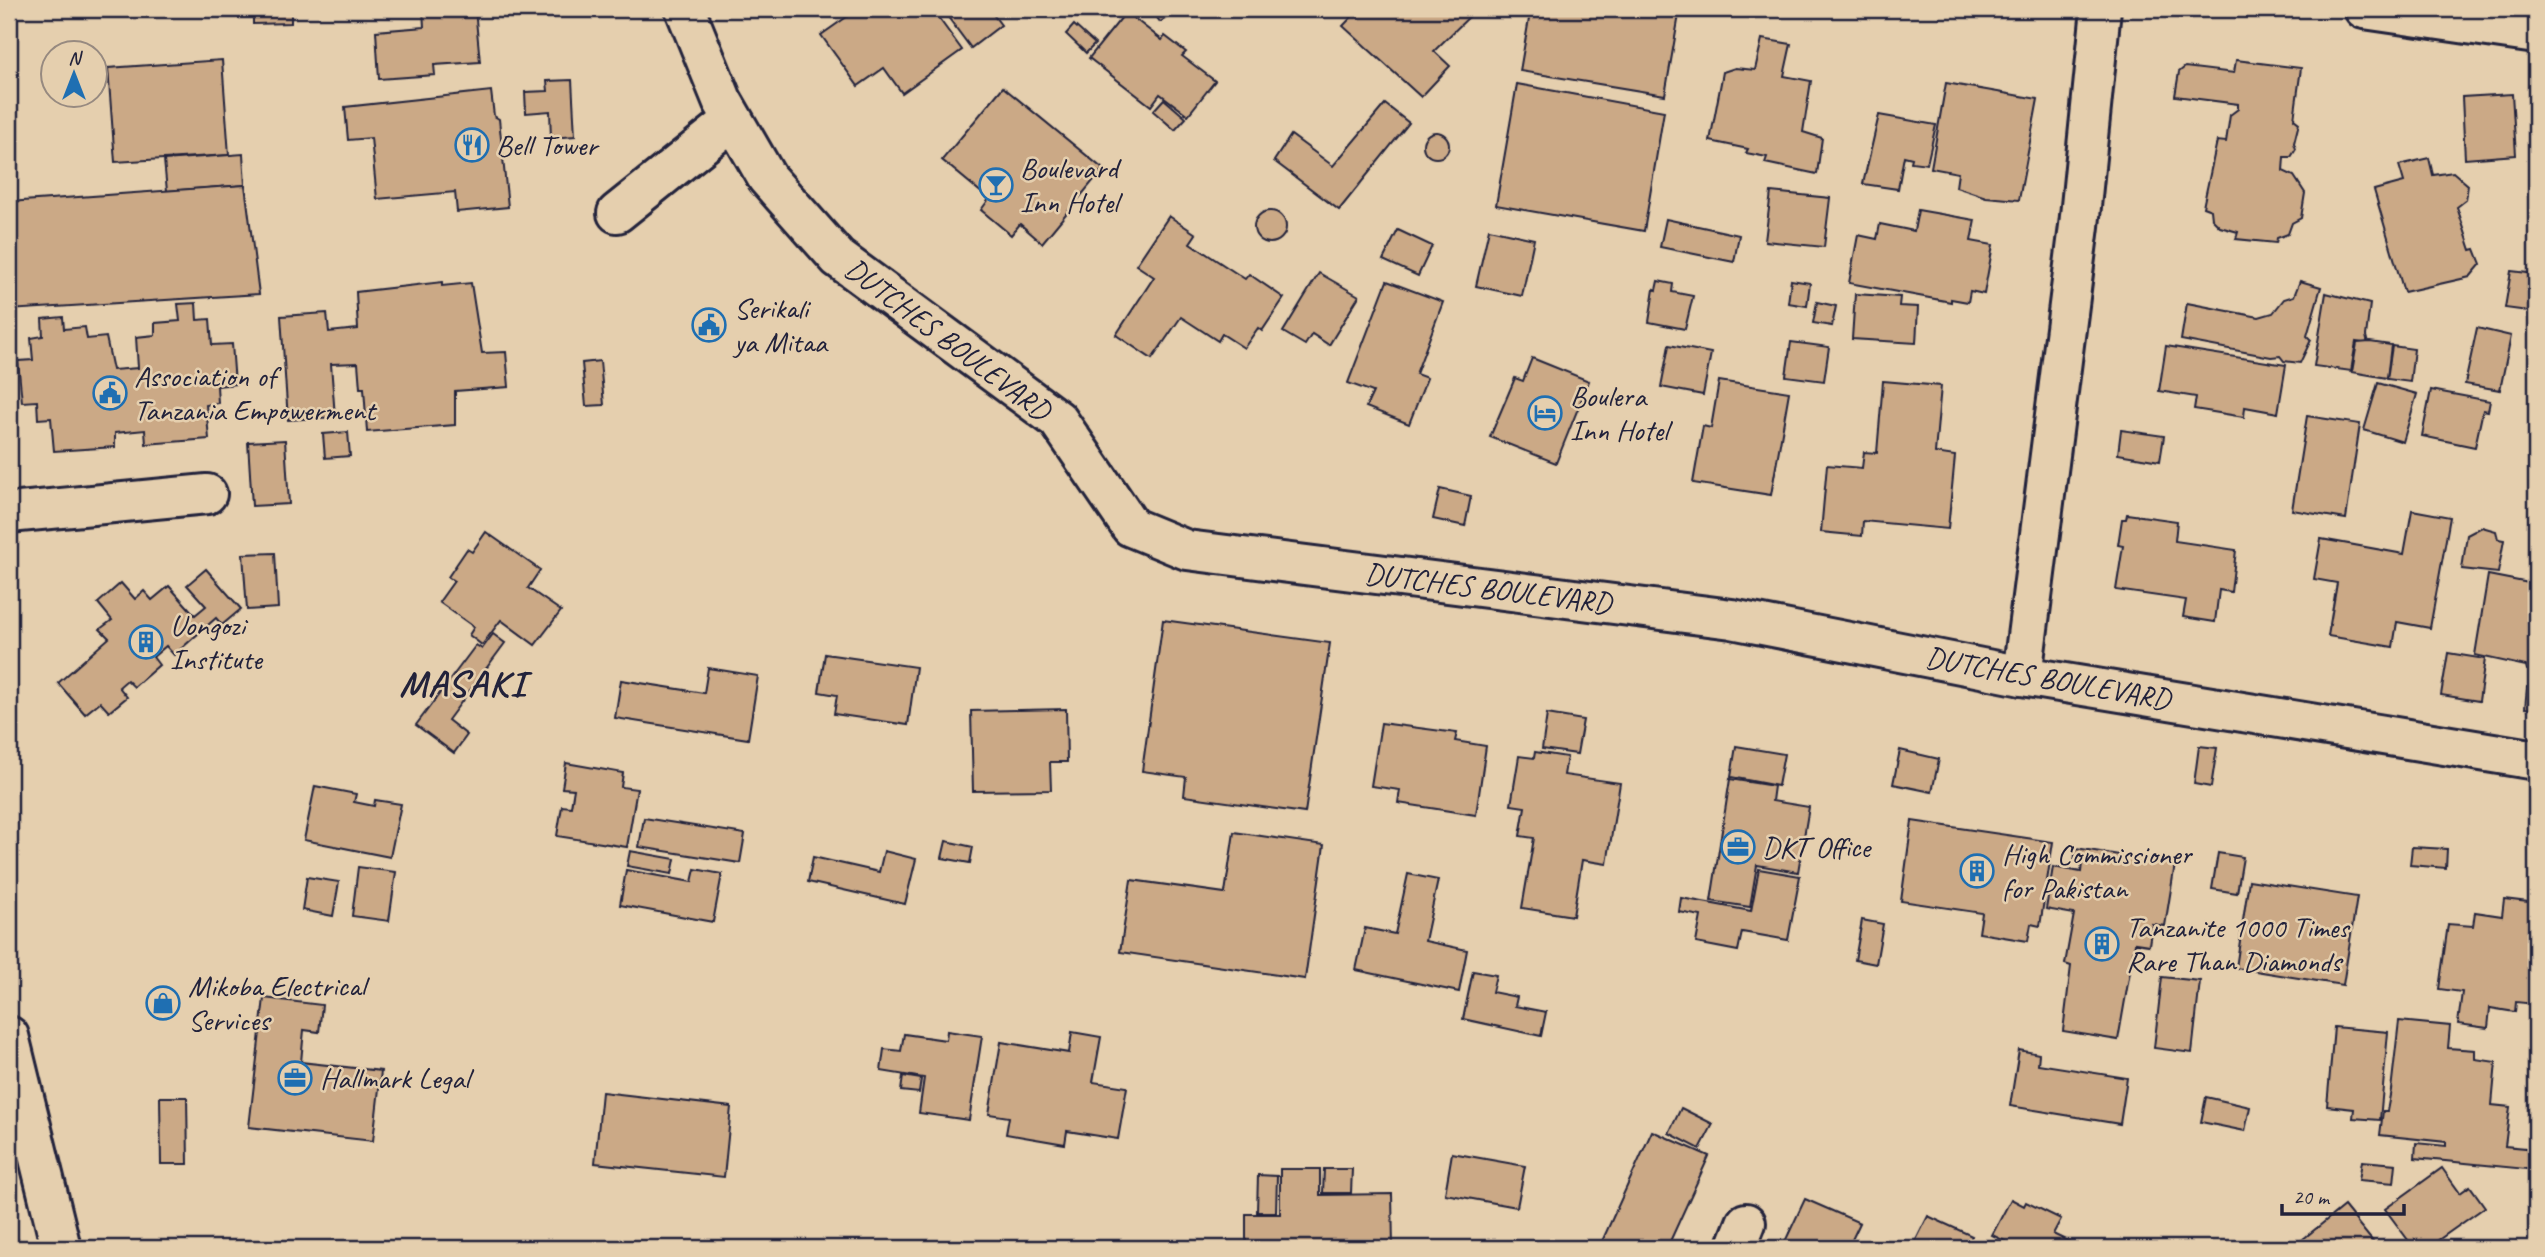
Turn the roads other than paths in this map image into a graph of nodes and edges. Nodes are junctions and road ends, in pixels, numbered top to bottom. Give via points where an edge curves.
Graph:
1 (685, 9) edge
2 (2101, 9) edge
3 (2364, 9) edge
4 (2536, 34) edge
5 (733, 120) junction
6 (617, 213) dead end
7 (207, 494) dead end
8 (9, 513) edge
9 (2022, 676) junction
10 (2536, 760) edge
11 (9, 1036) edge
12 (61, 1248) edge

1 - 5 street, DUTCHES BOULEVARD
2 - 9 street via 2079,226
3 - 4 street
5 - 6 street
5 - 9 street, DUTCHES BOULEVARD via 767,178 838,258 1058,420 1131,527 1187,550 1732,619
7 - 8 street
9 - 10 street, DUTCHES BOULEVARD
11 - 12 street

